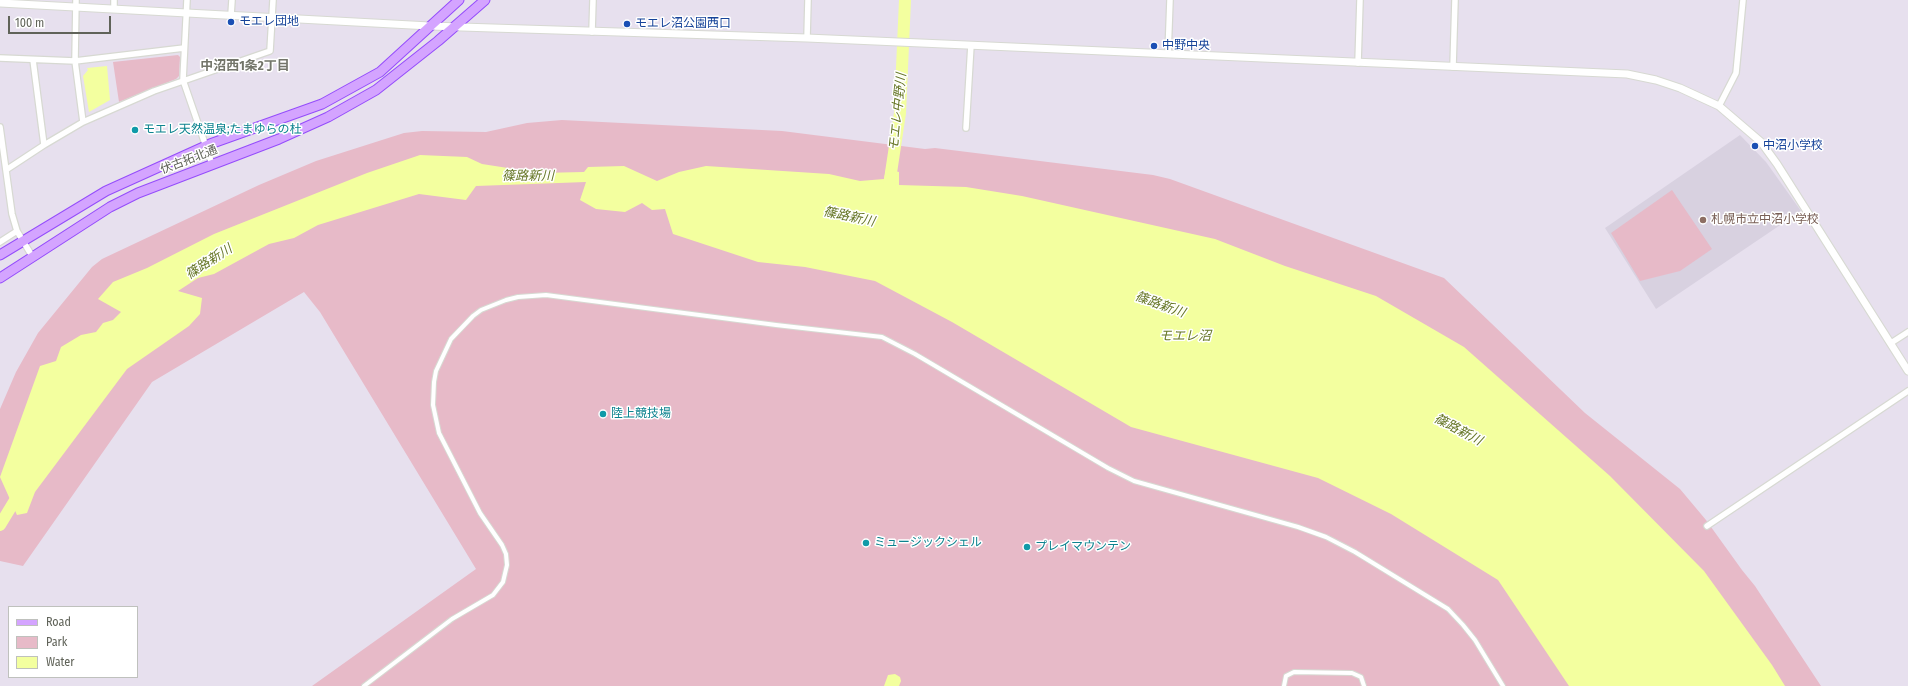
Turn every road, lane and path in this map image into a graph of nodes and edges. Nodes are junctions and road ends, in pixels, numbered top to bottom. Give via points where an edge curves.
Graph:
1 (114, 0) edge
2 (187, 0) edge
3 (232, 0) edge
4 (273, 0) edge
5 (459, 0) edge
6 (485, 0) edge
7 (593, 0) edge
8 (808, 0) edge
9 (1170, 0) edge
10 (1360, 0) edge
11 (1455, 0) edge
12 (1743, 0) edge
13 (1, 2) edge
14 (38, 3) edge
15 (76, 4) edge
16 (114, 9) junction
17 (186, 13) junction
18 (231, 15) junction
19 (272, 17) junction
20 (430, 26) junction
21 (455, 27) junction
22 (592, 32) junction
23 (807, 38) junction
24 (971, 45) junction
25 (184, 48) junction
26 (1168, 54) junction
27 (0, 58) edge
28 (33, 60) junction
29 (76, 61) junction
30 (1358, 63) junction
31 (1453, 67) junction
32 (183, 80) junction
33 (1719, 106) junction
34 (83, 122) junction
35 (0, 127) edge
36 (966, 128) dead end
37 (44, 144) junction
38 (206, 146) junction
39 (212, 164) junction
40 (6, 170) junction
41 (17, 232) junction
42 (0, 242) edge
43 (23, 242) junction
44 (0, 255) edge
45 (32, 256) junction
46 (0, 278) edge
47 (1908, 332) edge
48 (1891, 343) junction
49 (1908, 371) edge
50 (1908, 391) edge
51 (1707, 526) dead end
52 (364, 686) edge
53 (1284, 686) edge
54 (1364, 686) edge
55 (1503, 686) edge

1 - 16 street
2 - 17 street
3 - 18 street
4 - 19 street
5 - 20 main road, 伏古拓北通
6 - 21 main road, 伏古拓北通
7 - 22 street
8 - 23 street
9 - 26 street
10 - 30 street
11 - 31 street
12 - 33 street via 1736,72
13 - 14 street
14 - 15 street
15 - 16 street
15 - 29 street
16 - 17 street
17 - 18 street
17 - 25 street
18 - 19 street
19 - 20 street
19 - 32 street via 270,51
20 - 21 street
20 - 38 main road, 伏古拓北通 via 380,72 322,104
21 - 22 street
21 - 39 main road, 伏古拓北通 via 376,90 328,117
22 - 23 street
23 - 24 street
24 - 26 street
24 - 36 street
25 - 29 street
25 - 32 street
26 - 30 street
27 - 28 street
28 - 29 street
28 - 37 street
29 - 34 street
30 - 31 street
31 - 33 street via 1627,74 1662,82
32 - 34 street
32 - 38 street
33 - 48 street via 1761,142 1777,164
34 - 37 street
35 - 40 street
37 - 40 street
38 - 39 street
38 - 43 main road, 伏古拓北通 via 106,190
39 - 45 main road, 伏古拓北通 via 115,204
40 - 41 street
41 - 42 street
41 - 43 street
43 - 44 main road, 伏古拓北通
43 - 45 street
45 - 46 main road, 伏古拓北通
47 - 48 street
48 - 49 street
50 - 51 street
52 - 55 street via 452,619 493,595 503,582 507,564 506,554 480,513 439,433 432,405 434,382 436,371 451,339 473,316 506,300 546,295 776,326 882,336 1134,481 1298,527 1355,552 1448,609 1475,640
53 - 54 street via 1286,676 1294,672 1352,673 1361,677

